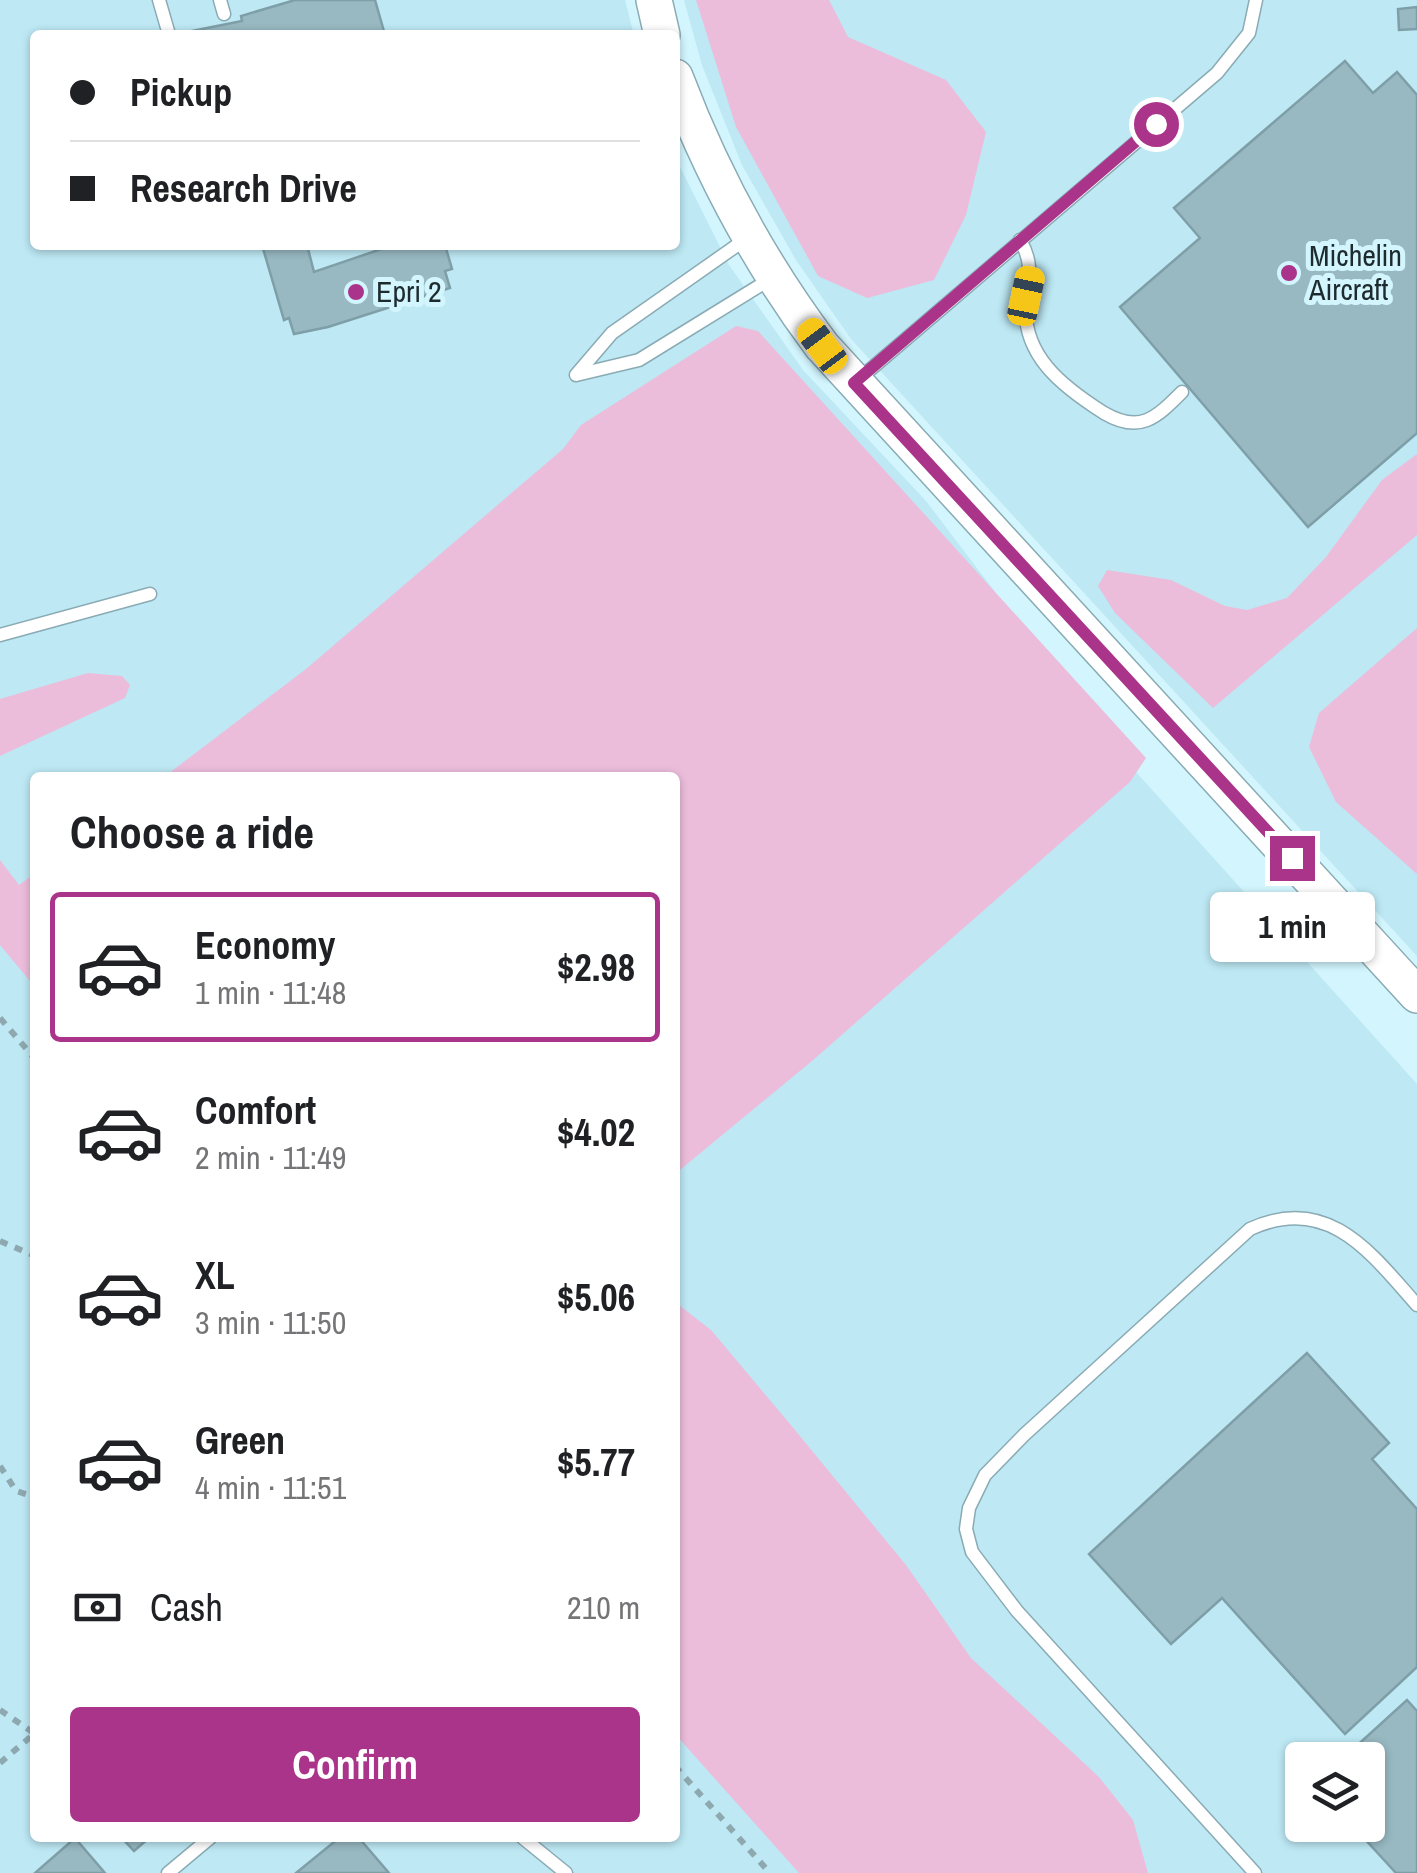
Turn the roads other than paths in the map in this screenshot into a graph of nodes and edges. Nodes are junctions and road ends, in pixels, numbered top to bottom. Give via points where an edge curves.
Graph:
1 (159, 0) edge
2 (654, 0) edge
3 (1256, 0) edge
4 (168, 30) edge
5 (661, 30) edge
6 (680, 90) edge
7 (748, 238) junction
8 (1020, 240) junction
9 (772, 278) junction
10 (854, 383) junction
11 (1182, 392) dead end
12 (150, 594) dead end
13 (0, 635) edge
14 (1417, 995) edge
15 (1417, 1306) edge
16 (205, 1842) edge
17 (528, 1842) edge
18 (552, 1861) junction
19 (168, 1873) edge
20 (538, 1873) edge
21 (566, 1873) edge
22 (1254, 1873) edge

1 - 4 lane
2 - 5 street
3 - 8 lane via 1249,34 1224,65
6 - 7 street
7 - 9 street
7 - 9 lane via 612,333 576,375 639,360
8 - 10 lane
8 - 11 lane via 1030,263 1027,322 1060,386 1116,420 1140,425 1152,422
9 - 10 street
10 - 14 street
12 - 13 lane
15 - 22 lane via 1340,1226 1285,1220 1250,1229 1024,1435 985,1476 969,1508 972,1552 1018,1611
16 - 19 lane
17 - 18 lane
18 - 20 lane
18 - 21 lane

